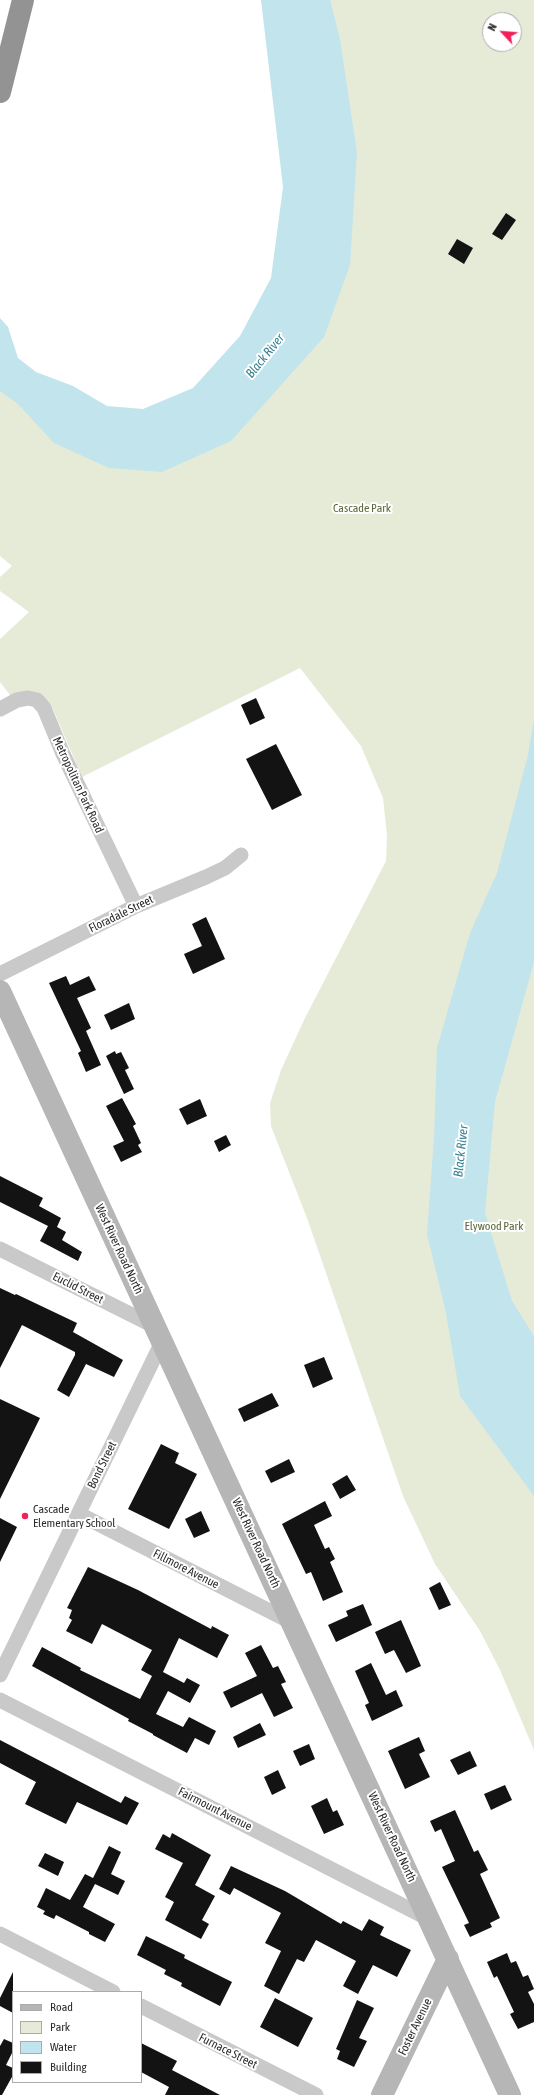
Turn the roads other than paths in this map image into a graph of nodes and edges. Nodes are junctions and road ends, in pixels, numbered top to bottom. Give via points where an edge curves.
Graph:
1 (23, 0) edge
2 (0, 92) edge
3 (0, 709) edge
4 (241, 855) dead end
5 (136, 906) junction
6 (0, 974) edge
7 (0, 991) edge
8 (0, 1249) edge
9 (159, 1335) junction
10 (78, 1514) junction
11 (293, 1623) junction
12 (0, 1675) edge
13 (0, 1700) edge
14 (429, 1918) junction
15 (0, 1934) edge
16 (448, 1959) junction
17 (111, 1991) edge
18 (142, 2007) edge
19 (316, 2095) edge
20 (382, 2095) edge
21 (510, 2095) edge

1 - 2 highway
3 - 5 street, Metropolitan Park Road via 10,702 28,698 37,700 44,708 63,754
4 - 5 street, Floradale Street via 225,868
5 - 6 street, Floradale Street
7 - 9 street, West River Road North
8 - 9 street, Euclid Street
9 - 10 street, Bond Street
9 - 11 street, West River Road North
10 - 11 street, Fillmore Avenue
10 - 12 street, Bond Street
11 - 14 street, West River Road North
13 - 14 street, Fairmount Avenue
14 - 16 street, West River Road North
15 - 17 street
16 - 20 street, Foster Avenue
16 - 21 street, West River Road North
18 - 19 street, Furnace Street

